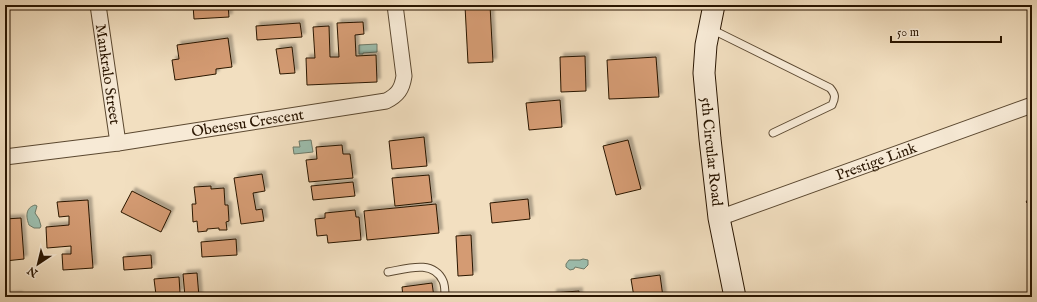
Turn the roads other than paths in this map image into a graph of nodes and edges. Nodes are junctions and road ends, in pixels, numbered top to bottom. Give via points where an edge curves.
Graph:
1 (98, 5) edge
2 (395, 5) edge
3 (714, 5) edge
4 (708, 28) junction
5 (1032, 105) edge
6 (773, 133) dead end
7 (118, 143) junction
8 (5, 157) edge
9 (719, 218) junction
10 (388, 272) dead end
11 (446, 297) edge
12 (735, 297) edge

1 - 7 street, Mankralo Street
2 - 7 street, Obenesu Crescent via 404,76 395,96 386,101
3 - 4 street, 5th Circular Road
4 - 6 lane via 830,88 835,93 836,99 832,105
4 - 9 street, 5th Circular Road via 704,73
5 - 9 street, Prestige Link
7 - 8 street, Obenesu Crescent
9 - 12 street, 5th Circular Road
10 - 11 lane via 422,266 435,271 444,281

